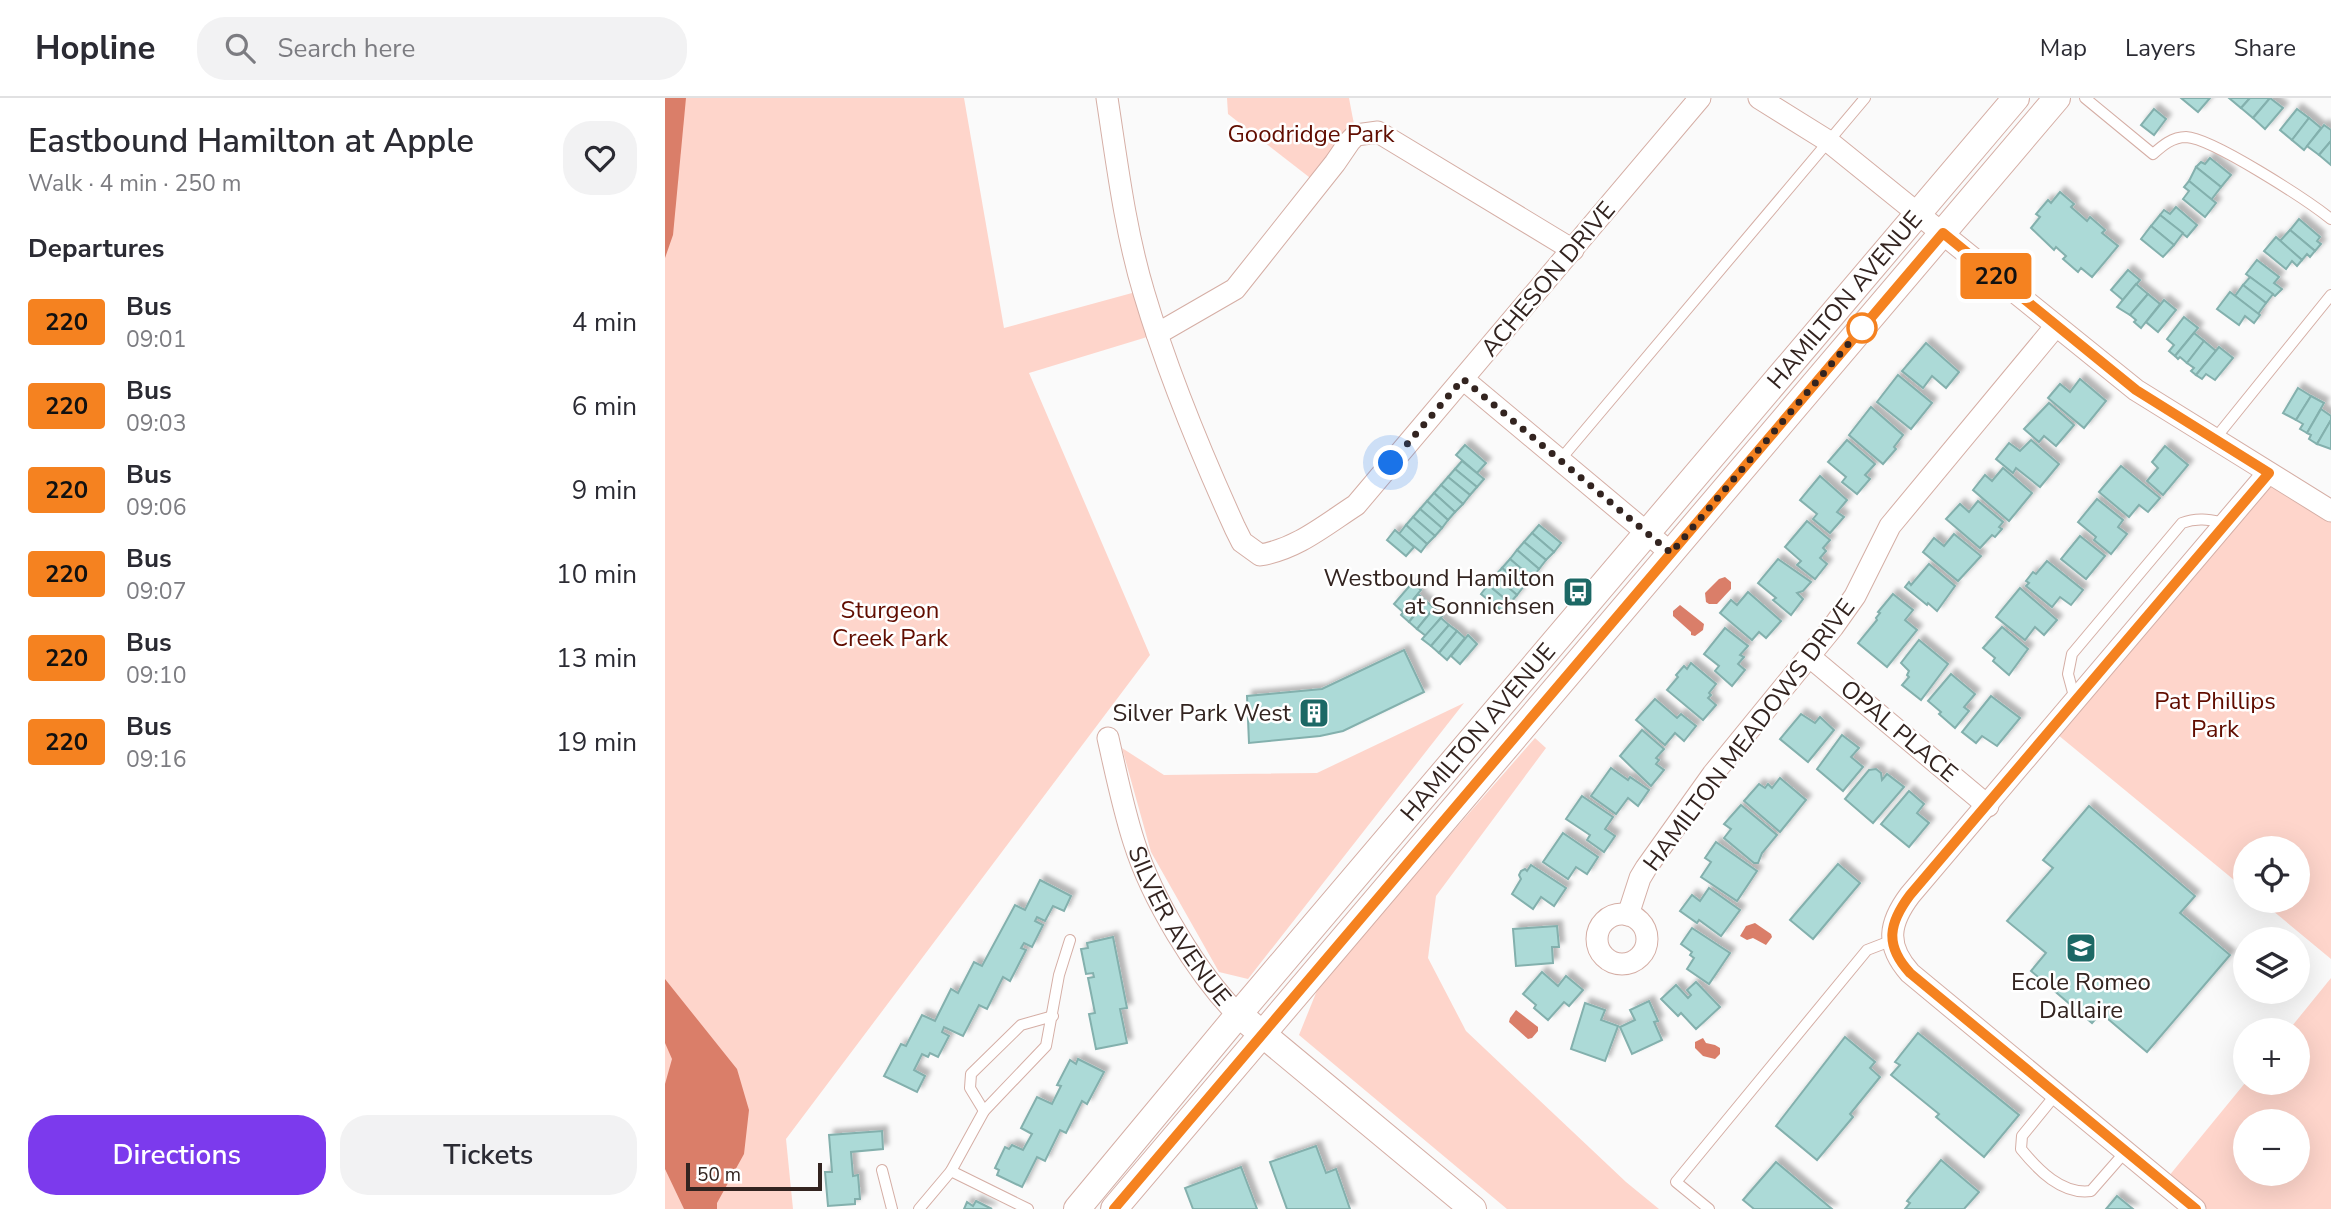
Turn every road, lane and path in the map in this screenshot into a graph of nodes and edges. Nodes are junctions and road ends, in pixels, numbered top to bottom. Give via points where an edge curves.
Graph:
1 (1107, 98) edge
2 (1700, 98) edge
3 (1759, 98) edge
4 (1865, 98) edge
5 (2016, 98) edge
6 (2057, 98) edge
7 (2085, 98) edge
8 (1828, 141) junction
9 (1918, 213) junction
10 (2331, 219) edge
11 (1943, 233) junction
12 (1573, 250) junction
13 (2331, 295) edge
14 (2055, 327) junction
15 (1157, 334) junction
16 (1463, 379) junction
17 (2214, 440) junction
18 (1560, 460) junction
19 (2269, 473) junction
20 (2331, 511) edge
21 (2226, 523) junction
22 (1647, 533) junction
23 (1671, 553) junction
24 (1810, 657) junction
25 (2075, 702) junction
26 (1108, 738) dead end
27 (1988, 806) junction
28 (1628, 915) dead end
29 (1070, 940) dead end
30 (1893, 940) junction
31 (1238, 1015) junction
32 (1053, 1016) junction
33 (1262, 1034) junction
34 (2057, 1093) junction
35 (985, 1111) junction
36 (2126, 1151) junction
37 (882, 1170) dead end
38 (951, 1171) junction
39 (892, 1209) edge
40 (919, 1209) edge
41 (1028, 1209) edge
42 (1077, 1209) edge
43 (1114, 1209) edge
44 (1473, 1209) edge
45 (1709, 1209) edge
46 (2196, 1209) edge

1 - 15 street via 1126,215
2 - 12 street, ACHESON DRIVE
3 - 8 street
4 - 8 lane
5 - 9 street, HAMILTON AVENUE
6 - 11 street, HAMILTON AVENUE
7 - 10 lane via 2153,154 2175,139 2202,141
8 - 9 street
8 - 18 lane
9 - 11 street
9 - 22 street, HAMILTON AVENUE
11 - 14 street
11 - 23 street, HAMILTON AVENUE
12 - 15 street via 1378,132 1356,135 1235,289
12 - 16 street, ACHESON DRIVE
13 - 17 lane
14 - 17 street via 2136,390
14 - 24 street, HAMILTON MEADOWS DRIVE via 1890,526 1855,596
15 - 16 street, ACHESON DRIVE via 1192,433 1235,528 1242,542 1260,555 1294,546 1356,505
16 - 18 street
17 - 19 street
18 - 22 street
19 - 20 street
19 - 21 street
21 - 25 street
21 - 25 lane via 2203,519 2182,523 2072,654 2068,674
22 - 23 street
22 - 31 street, HAMILTON AVENUE
23 - 33 street, HAMILTON AVENUE
24 - 27 street, OPAL PLACE
24 - 28 street, HAMILTON MEADOWS DRIVE via 1713,774 1646,868
25 - 27 street
26 - 31 street, SILVER AVENUE via 1126,816 1146,872 1204,976
27 - 30 street via 1898,911
29 - 32 lane
30 - 34 street via 1910,973
30 - 45 lane via 1867,950 1676,1182
31 - 33 street, SILVER AVENUE
31 - 42 street, HAMILTON AVENUE
32 - 35 lane via 1046,1046
32 - 35 lane via 1021,1026 971,1074 970,1088
33 - 43 street, HAMILTON AVENUE
33 - 44 street, SILVER AVENUE
34 - 36 street
34 - 36 lane via 2022,1136 2021,1149 2036,1168 2077,1193 2091,1191
35 - 38 lane
36 - 46 street
37 - 39 lane
38 - 40 lane
38 - 41 lane

